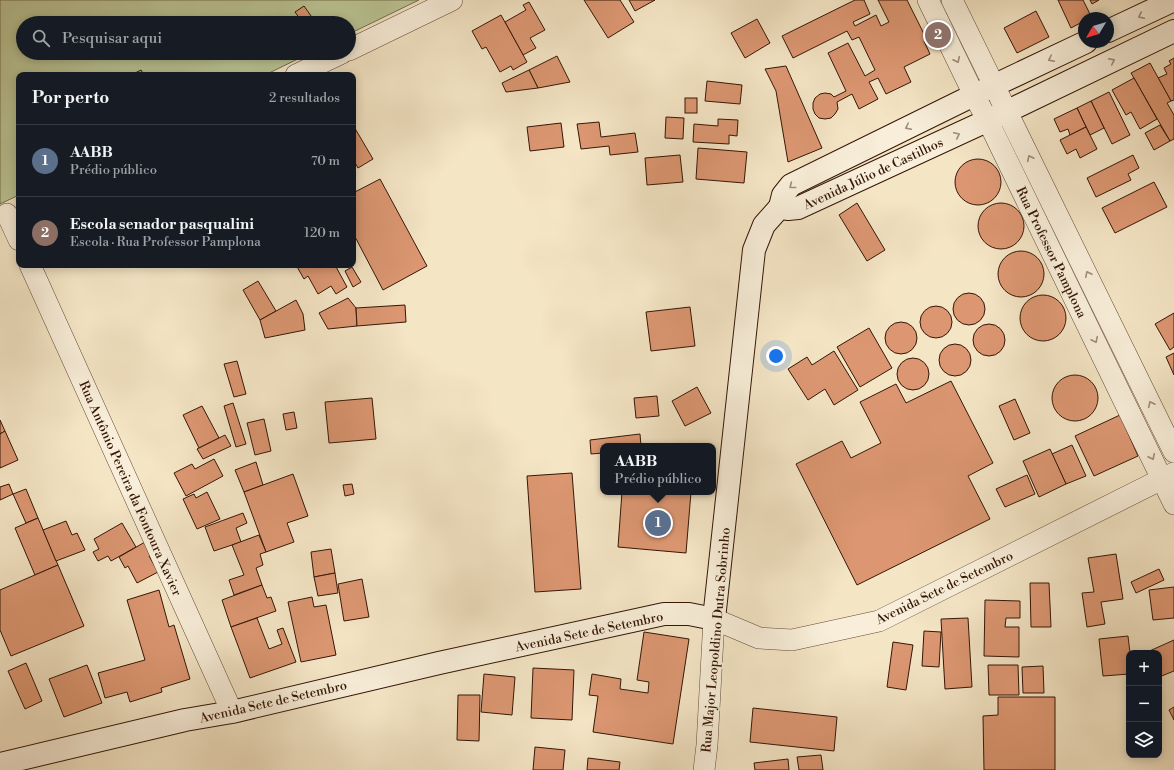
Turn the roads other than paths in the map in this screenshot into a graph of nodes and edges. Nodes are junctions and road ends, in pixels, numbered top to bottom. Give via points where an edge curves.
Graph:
1 (452, 0) edge
2 (952, 0) edge
3 (1174, 0) edge
4 (931, 1) edge
5 (1114, 28) edge
6 (1174, 31) edge
7 (1078, 45) edge
8 (356, 47) edge
9 (1082, 48) edge
10 (327, 60) edge
11 (302, 72) edge
12 (1091, 72) junction
13 (994, 86) junction
14 (974, 95) junction
15 (1008, 112) junction
16 (988, 121) junction
17 (780, 207) junction
18 (9, 213) edge
19 (16, 232) edge
20 (31, 268) edge
21 (1097, 294) junction
22 (1078, 304) junction
23 (1174, 452) edge
24 (1168, 476) edge
25 (1174, 504) edge
26 (714, 619) junction
27 (232, 712) junction
28 (0, 764) edge
29 (704, 770) edge

1 - 8 street
2 - 13 street, Rua Professor Pamplona
3 -> 5 street
4 -> 14 street, Rua Professor Pamplona
12 -> 6 street, Avenida Júlio de Castilhos
7 -> 13 street, Avenida Júlio de Castilhos
9 - 12 street
10 - 11 street
12 - 15 street, Avenida Júlio de Castilhos
13 - 14 street, Avenida Júlio de Castilhos
13 - 15 street, Rua Professor Pamplona
14 - 16 street, Rua Professor Pamplona
14 -> 17 street, Avenida Júlio de Castilhos via 791,185 783,195
15 - 16 street, Avenida Júlio de Castilhos
21 -> 15 street, Rua Professor Pamplona
17 -> 16 street, Avenida Júlio de Castilhos via 798,208
16 - 22 street, Rua Professor Pamplona
17 - 26 street, Rua Major Leopoldino Dutra Sobrinho via 764,224 754,250
18 - 19 street
20 - 27 street, Rua Antônio Pereira da Fontoura Xavier
21 - 22 street
23 -> 21 street, Rua Professor Pamplona
22 -> 24 street, Rua Professor Pamplona
24 - 25 street, Rua Professor Pamplona
24 - 26 street, Avenida Sete de Setembro via 879,621 792,640 759,638
26 - 27 street, Avenida Sete de Setembro via 689,614 664,614
26 - 29 street, Rua Major Leopoldino Dutra Sobrinho
27 - 28 street, Avenida Sete de Setembro via 185,720

